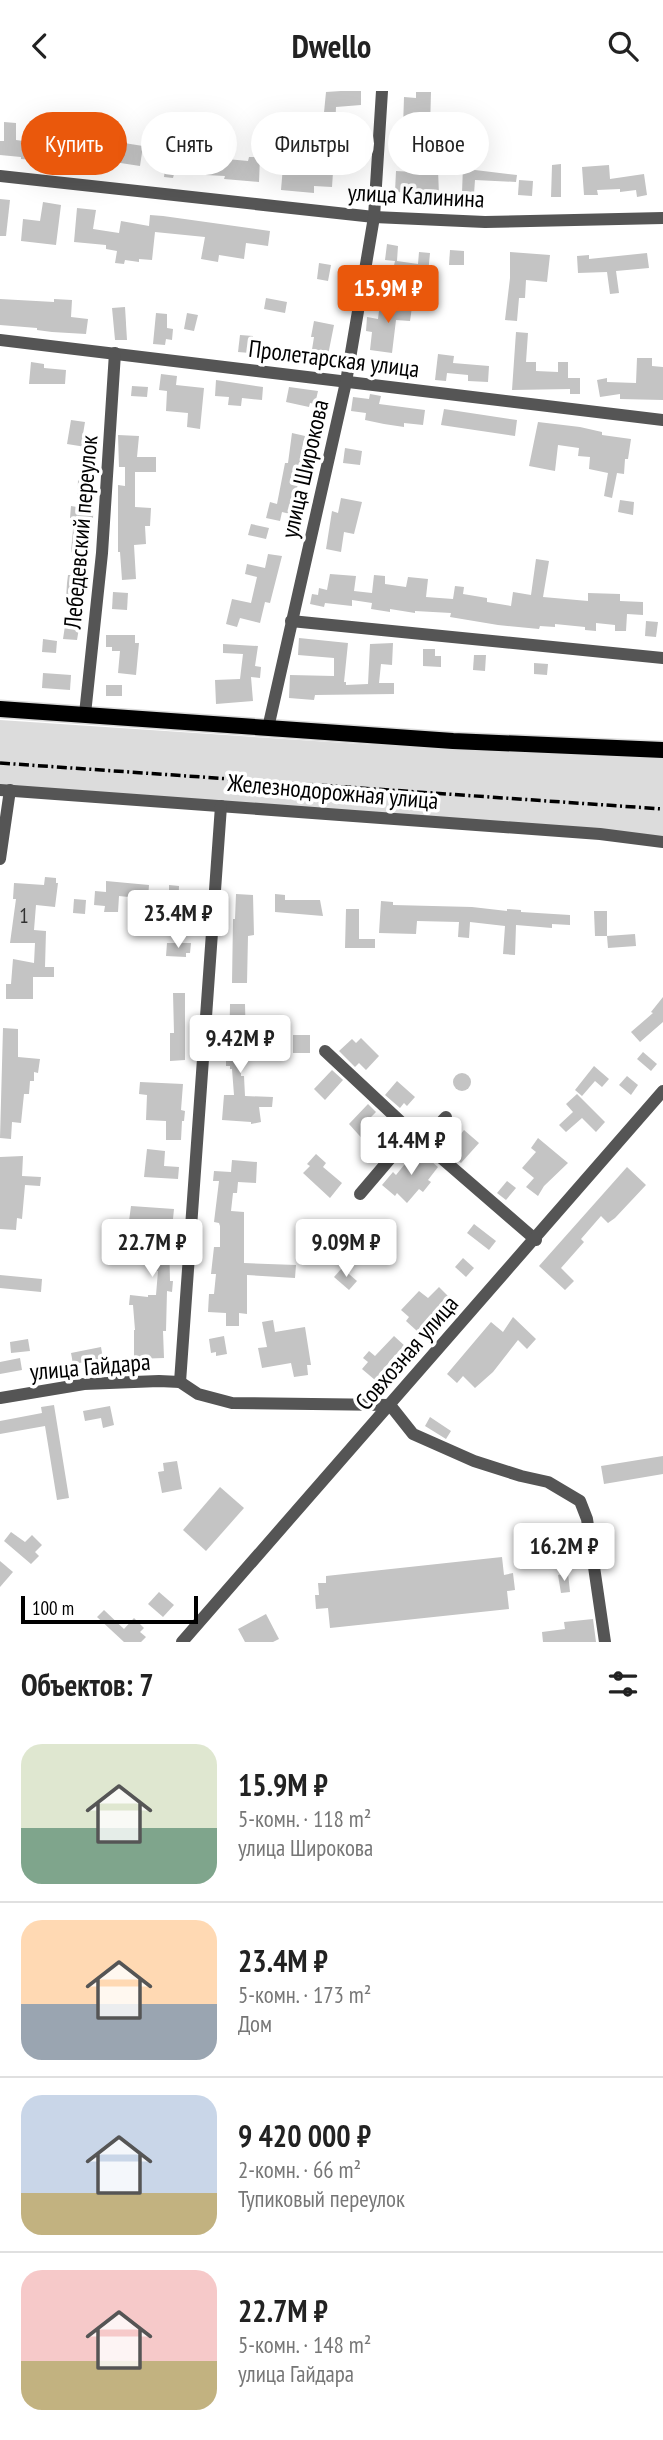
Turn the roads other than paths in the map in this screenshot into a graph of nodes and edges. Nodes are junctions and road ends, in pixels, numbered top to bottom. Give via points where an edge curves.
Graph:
1 (382, 91) edge
2 (0, 176) edge
3 (374, 217) junction
4 (663, 218) edge
5 (0, 340) edge
6 (115, 353) junction
7 (346, 382) junction
8 (663, 421) edge
9 (291, 621) junction
10 (663, 658) edge
11 (0, 709) edge
12 (85, 714) junction
13 (268, 728) junction
14 (663, 750) edge
15 (5, 790) edge
16 (221, 806) junction
17 (663, 842) edge
18 (0, 859) edge
19 (325, 1051) dead end
20 (663, 1091) edge
21 (446, 1117) dead end
22 (417, 1137) junction
23 (360, 1194) dead end
24 (536, 1240) junction
25 (180, 1382) junction
26 (0, 1398) edge
27 (390, 1405) junction
28 (182, 1642) edge
29 (605, 1642) edge

1 - 3 street, улица Широкова
2 - 3 street, улица Калинина
3 - 4 street, улица Калинина via 485,222
3 - 7 street, улица Широкова
5 - 6 street, Пролетарская улица
6 - 7 street, Пролетарская улица
6 - 12 street, Лебедевский переулок via 102,552
7 - 8 street, Пролетарская улица
7 - 9 street, улица Широкова
9 - 10 street
9 - 13 street, улица Широкова
11 - 12 main road
12 - 13 main road
13 - 14 main road
15 - 16 street, Железнодорожная улица
15 - 18 street
16 - 17 street, Железнодорожная улица
16 - 25 street
19 - 22 street
20 - 24 street, Совхозная улица
21 - 22 street via 427,1137
22 - 23 street via 401,1145
22 - 24 street
24 - 27 street, Совхозная улица
25 - 26 street, улица Гайдара via 84,1384
25 - 27 street, улица Гайдара via 205,1397 232,1403
27 - 28 street, Совхозная улица
27 - 29 street via 413,1434 474,1461 548,1482 580,1501 587,1519

